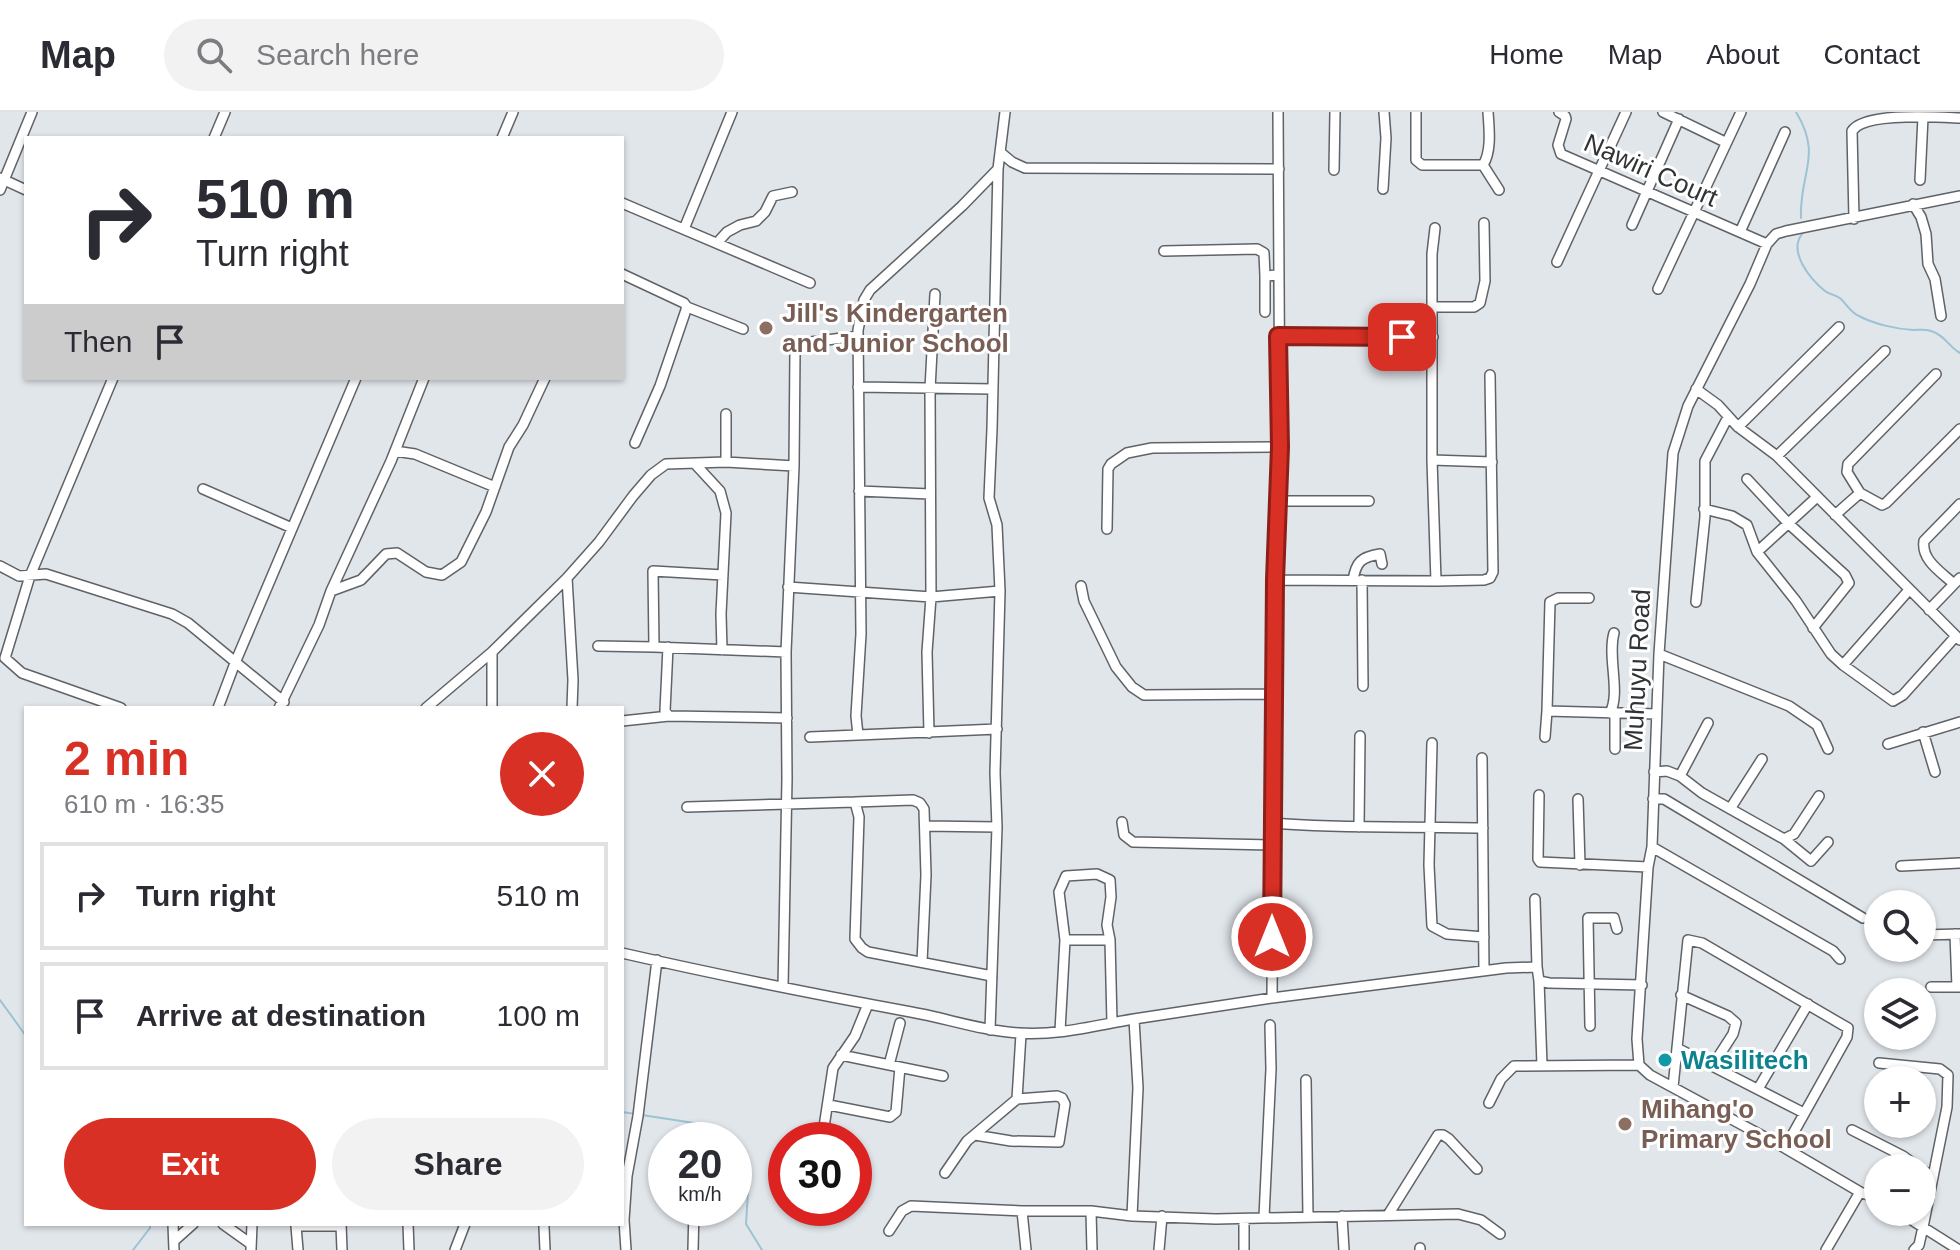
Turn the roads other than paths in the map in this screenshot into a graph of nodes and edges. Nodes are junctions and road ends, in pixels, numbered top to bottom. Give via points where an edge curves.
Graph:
1 (32, 112) edge
2 (225, 112) edge
3 (513, 112) edge
4 (732, 112) edge
5 (1005, 112) edge
6 (1278, 112) edge
7 (1335, 112) edge
8 (1384, 112) edge
9 (1416, 112) edge
10 (1488, 112) edge
11 (1559, 112) edge
12 (1626, 112) edge
13 (1663, 112) edge
14 (1741, 112) edge
15 (1923, 117) junction
16 (1960, 118) edge
17 (1679, 119) junction
18 (1785, 132) dead end
19 (215, 136) edge
20 (503, 136) edge
21 (1725, 142) junction
22 (1000, 152) junction
23 (1483, 165) junction
24 (998, 169) junction
25 (1279, 169) junction
26 (1334, 170) dead end
27 (1599, 171) junction
28 (1920, 180) dead end
29 (1, 183) edge
30 (24, 189) edge
31 (1383, 189) dead end
32 (1499, 190) dead end
33 (792, 192) dead end
34 (1648, 192) junction
35 (1960, 196) edge
36 (624, 204) edge
37 (1913, 204) junction
38 (1692, 212) junction
39 (1854, 219) junction
40 (1484, 223) dead end
41 (1632, 225) dead end
42 (1435, 228) dead end
43 (684, 229) junction
44 (1740, 232) junction
45 (717, 243) junction
46 (1767, 244) junction
47 (1164, 251) dead end
48 (1557, 262) dead end
49 (624, 275) edge
50 (1278, 275) junction
51 (1265, 276) junction
52 (810, 283) dead end
53 (1658, 289) dead end
54 (935, 294) dead end
55 (687, 307) junction
56 (1433, 307) junction
57 (1265, 312) dead end
58 (1941, 316) dead end
59 (1839, 327) dead end
60 (743, 329) dead end
61 (858, 336) junction
62 (1278, 336) junction
63 (1433, 337) junction
64 (1885, 351) dead end
65 (1936, 374) dead end
66 (1490, 375) dead end
67 (112, 380) edge
68 (355, 380) edge
69 (423, 380) edge
70 (544, 380) edge
71 (858, 387) junction
72 (930, 389) junction
73 (993, 389) junction
74 (1696, 389) junction
75 (726, 414) dead end
76 (1728, 417) junction
77 (1738, 427) junction
78 (1960, 429) edge
79 (635, 443) dead end
80 (1280, 447) junction
81 (395, 451) junction
82 (1777, 456) junction
83 (1432, 460) junction
84 (726, 462) junction
85 (1492, 462) junction
86 (696, 465) junction
87 (794, 466) junction
88 (1747, 479) dead end
89 (495, 487) junction
90 (203, 489) dead end
91 (859, 491) junction
92 (1860, 493) junction
93 (930, 494) junction
94 (1817, 497) junction
95 (1278, 501) junction
96 (1369, 501) dead end
97 (1960, 504) edge
98 (1704, 509) junction
99 (1835, 515) junction
100 (1789, 524) junction
101 (292, 528) junction
102 (1107, 529) dead end
103 (1757, 552) junction
104 (1382, 564) dead end
105 (0, 566) edge
106 (723, 575) junction
107 (30, 576) junction
108 (567, 578) junction
109 (1275, 580) junction
110 (1357, 580) junction
111 (1436, 581) junction
112 (1957, 581) edge
113 (1081, 586) dead end
114 (788, 587) junction
115 (1909, 590) junction
116 (331, 591) junction
117 (1000, 591) junction
118 (860, 592) junction
119 (931, 597) junction
120 (1589, 598) dead end
121 (1696, 602) dead end
122 (1929, 610) junction
123 (1813, 628) junction
124 (1614, 633) dead end
125 (1958, 638) edge
126 (598, 646) dead end
127 (654, 647) junction
128 (668, 647) junction
129 (722, 650) junction
130 (2, 651) edge
131 (492, 652) junction
132 (786, 652) junction
133 (1659, 654) junction
134 (235, 663) junction
135 (1843, 665) junction
136 (1363, 686) dead end
137 (1274, 694) junction
138 (281, 705) edge
139 (114, 706) edge
140 (219, 706) edge
141 (428, 706) edge
142 (492, 706) edge
143 (572, 706) edge
144 (1547, 711) junction
145 (1612, 713) junction
146 (1657, 714) junction
147 (669, 716) junction
148 (787, 718) junction
149 (624, 721) edge
150 (1960, 722) edge
151 (1708, 723) dead end
152 (997, 729) junction
153 (1923, 732) junction
154 (929, 733) junction
155 (858, 735) junction
156 (1360, 736) dead end
157 (810, 737) dead end
158 (1545, 737) dead end
159 (1432, 743) dead end
160 (1888, 744) dead end
161 (1615, 749) dead end
162 (1828, 749) dead end
163 (1482, 758) dead end
164 (1762, 759) dead end
165 (1654, 772) junction
166 (1935, 772) dead end
167 (1680, 776) junction
168 (1539, 795) dead end
169 (1819, 796) dead end
170 (1578, 799) dead end
171 (1653, 799) junction
172 (855, 802) junction
173 (786, 803) junction
174 (687, 807) dead end
175 (1730, 809) junction
176 (1122, 822) dead end
177 (1274, 823) junction
178 (925, 826) junction
179 (1431, 826) junction
180 (997, 827) junction
181 (1359, 827) junction
182 (1483, 828) junction
183 (1784, 839) junction
184 (1828, 842) dead end
185 (1272, 845) junction
186 (1652, 847) junction
187 (1960, 863) edge
188 (1580, 865) junction
189 (1901, 866) dead end
190 (1648, 867) junction
191 (1535, 899) dead end
192 (1863, 918) dead end
193 (1617, 929) dead end
194 (1957, 934) edge
195 (1936, 935) edge
196 (1484, 937) junction
197 (1065, 940) junction
198 (1110, 940) junction
199 (624, 953) edge
200 (1840, 959) dead end
201 (657, 960) junction
202 (922, 962) junction
203 (1537, 967) junction
204 (1484, 970) junction
205 (992, 976) junction
206 (1539, 981) junction
207 (1590, 983) junction
208 (1642, 985) junction
209 (783, 987) junction
210 (1936, 987) edge
211 (1958, 987) edge
212 (1681, 995) junction
213 (1272, 998) junction
214 (868, 1004) junction
215 (1808, 1004) junction
216 (1134, 1019) junction
217 (900, 1023) dead end
218 (1112, 1023) junction
219 (1270, 1025) dead end
220 (1590, 1026) dead end
221 (990, 1030) junction
222 (1060, 1031) junction
223 (1021, 1034) junction
224 (1677, 1048) junction
225 (841, 1055) junction
226 (1879, 1063) dead end
227 (889, 1065) junction
228 (1542, 1065) junction
229 (1639, 1065) junction
230 (1713, 1065) junction
231 (900, 1067) junction
232 (943, 1076) dead end
233 (1306, 1080) dead end
234 (1673, 1087) junction
235 (1758, 1089) junction
236 (1017, 1099) junction
237 (1489, 1103) dead end
238 (829, 1105) junction
239 (1804, 1113) junction
240 (826, 1122) edge
241 (1852, 1130) dead end
242 (975, 1135) junction
243 (1785, 1148) junction
244 (1899, 1154) edge
245 (1936, 1163) edge
246 (1477, 1169) dead end
247 (945, 1173) dead end
248 (1860, 1192) junction
249 (1864, 1194) edge
250 (1022, 1211) junction
251 (1091, 1211) junction
252 (1388, 1215) junction
253 (1132, 1216) junction
254 (1162, 1216) junction
255 (1342, 1216) junction
256 (1264, 1217) junction
257 (1308, 1217) junction
258 (1244, 1219) junction
259 (191, 1226) edge
260 (225, 1226) edge
261 (252, 1226) edge
262 (296, 1226) edge
263 (341, 1226) edge
264 (408, 1226) edge
265 (464, 1226) edge
266 (694, 1226) edge
267 (544, 1227) dead end
268 (1923, 1227) joint
269 (889, 1231) dead end
270 (1500, 1234) dead end
271 (174, 1245) edge
272 (251, 1247) edge
273 (298, 1250) edge
274 (342, 1250) edge
275 (409, 1250) edge
276 (455, 1250) edge
277 (545, 1250) edge
278 (626, 1250) edge
279 (693, 1250) edge
280 (1026, 1250) edge
281 (1092, 1250) edge
282 (1159, 1250) edge
283 (1244, 1250) edge
284 (1344, 1250) edge
285 (1826, 1250) edge
286 (1914, 1250) edge
287 (1959, 1250) edge

1 - 29 street
2 - 19 street
3 - 20 street
4 - 43 street
5 - 22 street
6 - 25 street
7 - 26 street
8 - 31 street
9 - 23 street via 1418,163
10 - 23 street via 1489,146
11 - 27 street, Nawiri Court via 1566,124 1558,145 1561,154
12 - 27 street
13 - 17 street
14 - 21 street
15 - 16 street
15 - 28 street
15 - 39 street via 1876,116 1853,127
17 - 21 street
17 - 34 street
18 - 44 street
21 - 38 street
22 - 24 street
22 - 25 street via 1025,168
23 - 32 street
24 - 61 street via 870,290
24 - 73 street
25 - 50 street
27 - 34 street, Nawiri Court
27 - 48 street
29 - 30 street
33 - 45 street via 773,196 756,221 727,232
34 - 38 street, Nawiri Court
34 - 41 street
35 - 37 street
36 - 43 street
37 - 39 street
37 - 58 street via 1926,234
38 - 44 street, Nawiri Court
38 - 53 street
39 - 46 street via 1786,231
40 - 56 street via 1480,303
42 - 56 street
43 - 45 street
44 - 46 street, Nawiri Court
45 - 52 street
46 - 74 street, Muhuyu Road
47 - 51 street via 1257,249 1264,253
49 - 55 street
50 - 51 street
50 - 62 street
51 - 57 street
54 - 72 street
55 - 60 street
55 - 79 street
56 - 63 street
59 - 77 street
61 - 71 street
61 - 87 street via 803,343 795,351
62 - 63 street
62 - 80 street
63 - 83 street
64 - 82 street
65 - 92 street via 1848,464
66 - 85 street
67 - 107 street
68 - 101 street
69 - 81 street
70 - 89 street
71 - 72 street
71 - 91 street
72 - 73 street
72 - 93 street
73 - 117 street via 989,498 997,525
74 - 76 street
74 - 133 street, Muhuyu Road via 1673,453
75 - 84 street
76 - 77 street
76 - 98 street via 1705,461
77 - 82 street
78 - 92 street via 1886,503
80 - 95 street
80 - 102 street via 1152,448 1127,453 1108,469
81 - 89 street
81 - 116 street
82 - 94 street
83 - 85 street
83 - 111 street
84 - 86 street
84 - 87 street
85 - 111 street via 1493,572 1484,580
86 - 106 street via 720,491 726,513
86 - 108 street via 666,464 651,475
87 - 114 street
88 - 100 street
89 - 116 street via 461,562 442,575 426,572 397,553 386,554 361,580
90 - 101 street
91 - 93 street
91 - 118 street
92 - 99 street
93 - 119 street
94 - 99 street
94 - 100 street
95 - 96 street
95 - 109 street
97 - 112 street via 1923,547 1925,556
98 - 103 street via 1741,520
98 - 121 street
99 - 115 street
100 - 103 street
100 - 123 street via 1849,583
101 - 134 street
103 - 123 street
104 - 110 street via 1380,554 1362,558 1355,567
105 - 107 street
106 - 127 street via 653,571
106 - 129 street
107 - 130 street
107 - 134 street via 46,574 172,614
108 - 131 street
108 - 143 street
109 - 110 street
109 - 137 street
110 - 111 street
110 - 136 street
112 - 122 street
113 - 137 street via 1116,667 1144,695
114 - 118 street
114 - 132 street
115 - 122 street
115 - 135 street
116 - 138 street
117 - 119 street
117 - 152 street
118 - 119 street
118 - 155 street
119 - 154 street
120 - 144 street via 1550,602
122 - 125 street
123 - 135 street
124 - 145 street
125 - 135 street via 1893,701
126 - 127 street
127 - 128 street
128 - 129 street
128 - 147 street
129 - 132 street
130 - 139 street via 22,673
131 - 141 street
131 - 142 street
132 - 148 street
133 - 146 street, Muhuyu Road
133 - 162 street via 1789,706 1817,725
134 - 138 street
134 - 140 street
137 - 177 street
144 - 145 street
144 - 158 street
145 - 146 street
145 - 161 street
146 - 165 street, Muhuyu Road
147 - 148 street
147 - 149 street
148 - 173 street
150 - 153 street
151 - 167 street
152 - 154 street
152 - 180 street
153 - 160 street
153 - 166 street
154 - 155 street
155 - 157 street
156 - 181 street
159 - 179 street
163 - 182 street
164 - 175 street
165 - 167 street
165 - 171 street, Muhuyu Road
167 - 175 street
168 - 188 street via 1538,859
169 - 183 street via 1794,834
170 - 188 street
171 - 186 street, Muhuyu Road
171 - 192 street via 1664,799
172 - 173 street
172 - 178 street via 913,800 924,809
172 - 202 street via 855,939 868,952
173 - 174 street
173 - 209 street
175 - 183 street
176 - 185 street via 1124,835 1133,842
177 - 181 street
177 - 185 street
178 - 180 street
178 - 202 street
179 - 181 street
179 - 182 street
179 - 196 street via 1432,926 1447,934
180 - 205 street
182 - 196 street
183 - 184 street via 1811,861
185 - 213 street
186 - 190 street, Muhuyu Road
186 - 200 street
187 - 189 street
188 - 190 street
190 - 208 street, Muhuyu Road
191 - 203 street
193 - 207 street via 1614,918 1588,918
194 - 195 street
194 - 211 street
196 - 204 street
197 - 198 street
197 - 198 street via 1060,884 1066,876 1079,874 1110,880
197 - 222 street
198 - 218 street
199 - 201 street
201 - 209 street
201 - 278 street via 625,1204
202 - 205 street
203 - 204 street
203 - 206 street
204 - 213 street
205 - 221 street
206 - 207 street
206 - 228 street
207 - 208 street
207 - 220 street
208 - 229 street, Muhuyu Road
209 - 214 street
210 - 211 street
212 - 215 street via 1685,946 1694,940
212 - 224 street
212 - 230 street via 1736,1023
213 - 216 street
214 - 221 street
214 - 225 street
215 - 235 street
215 - 239 street via 1848,1028
216 - 218 street
216 - 253 street via 1138,1088
217 - 227 street
218 - 222 street
219 - 256 street
221 - 223 street
222 - 223 street
223 - 236 street
224 - 230 street
224 - 234 street
225 - 227 street
225 - 238 street via 833,1068
226 - 245 street via 1940,1069 1948,1075
227 - 231 street
228 - 229 street
228 - 237 street via 1511,1067
229 - 234 street
230 - 235 street
231 - 232 street
231 - 238 street via 896,1112 890,1117
233 - 257 street
234 - 243 street
235 - 239 street
236 - 242 street
236 - 242 street via 1062,1098 1059,1142
238 - 240 street
239 - 243 street
241 - 244 street
242 - 247 street
243 - 248 street
246 - 252 street via 1449,1139 1438,1135
248 - 249 street
248 - 285 street
250 - 251 street
250 - 269 street via 911,1206
250 - 280 street
251 - 253 street
251 - 281 street
252 - 255 street
252 - 270 street via 1458,1214 1481,1220
253 - 254 street
254 - 258 street
254 - 282 street
255 - 257 street
255 - 284 street
256 - 257 street
256 - 258 street
258 - 283 street
259 - 271 street
260 - 272 street
261 - 272 street
262 - 273 street
263 - 274 street
264 - 275 street
265 - 276 street
266 - 279 street
267 - 277 street
268 - 286 street
268 - 287 street

